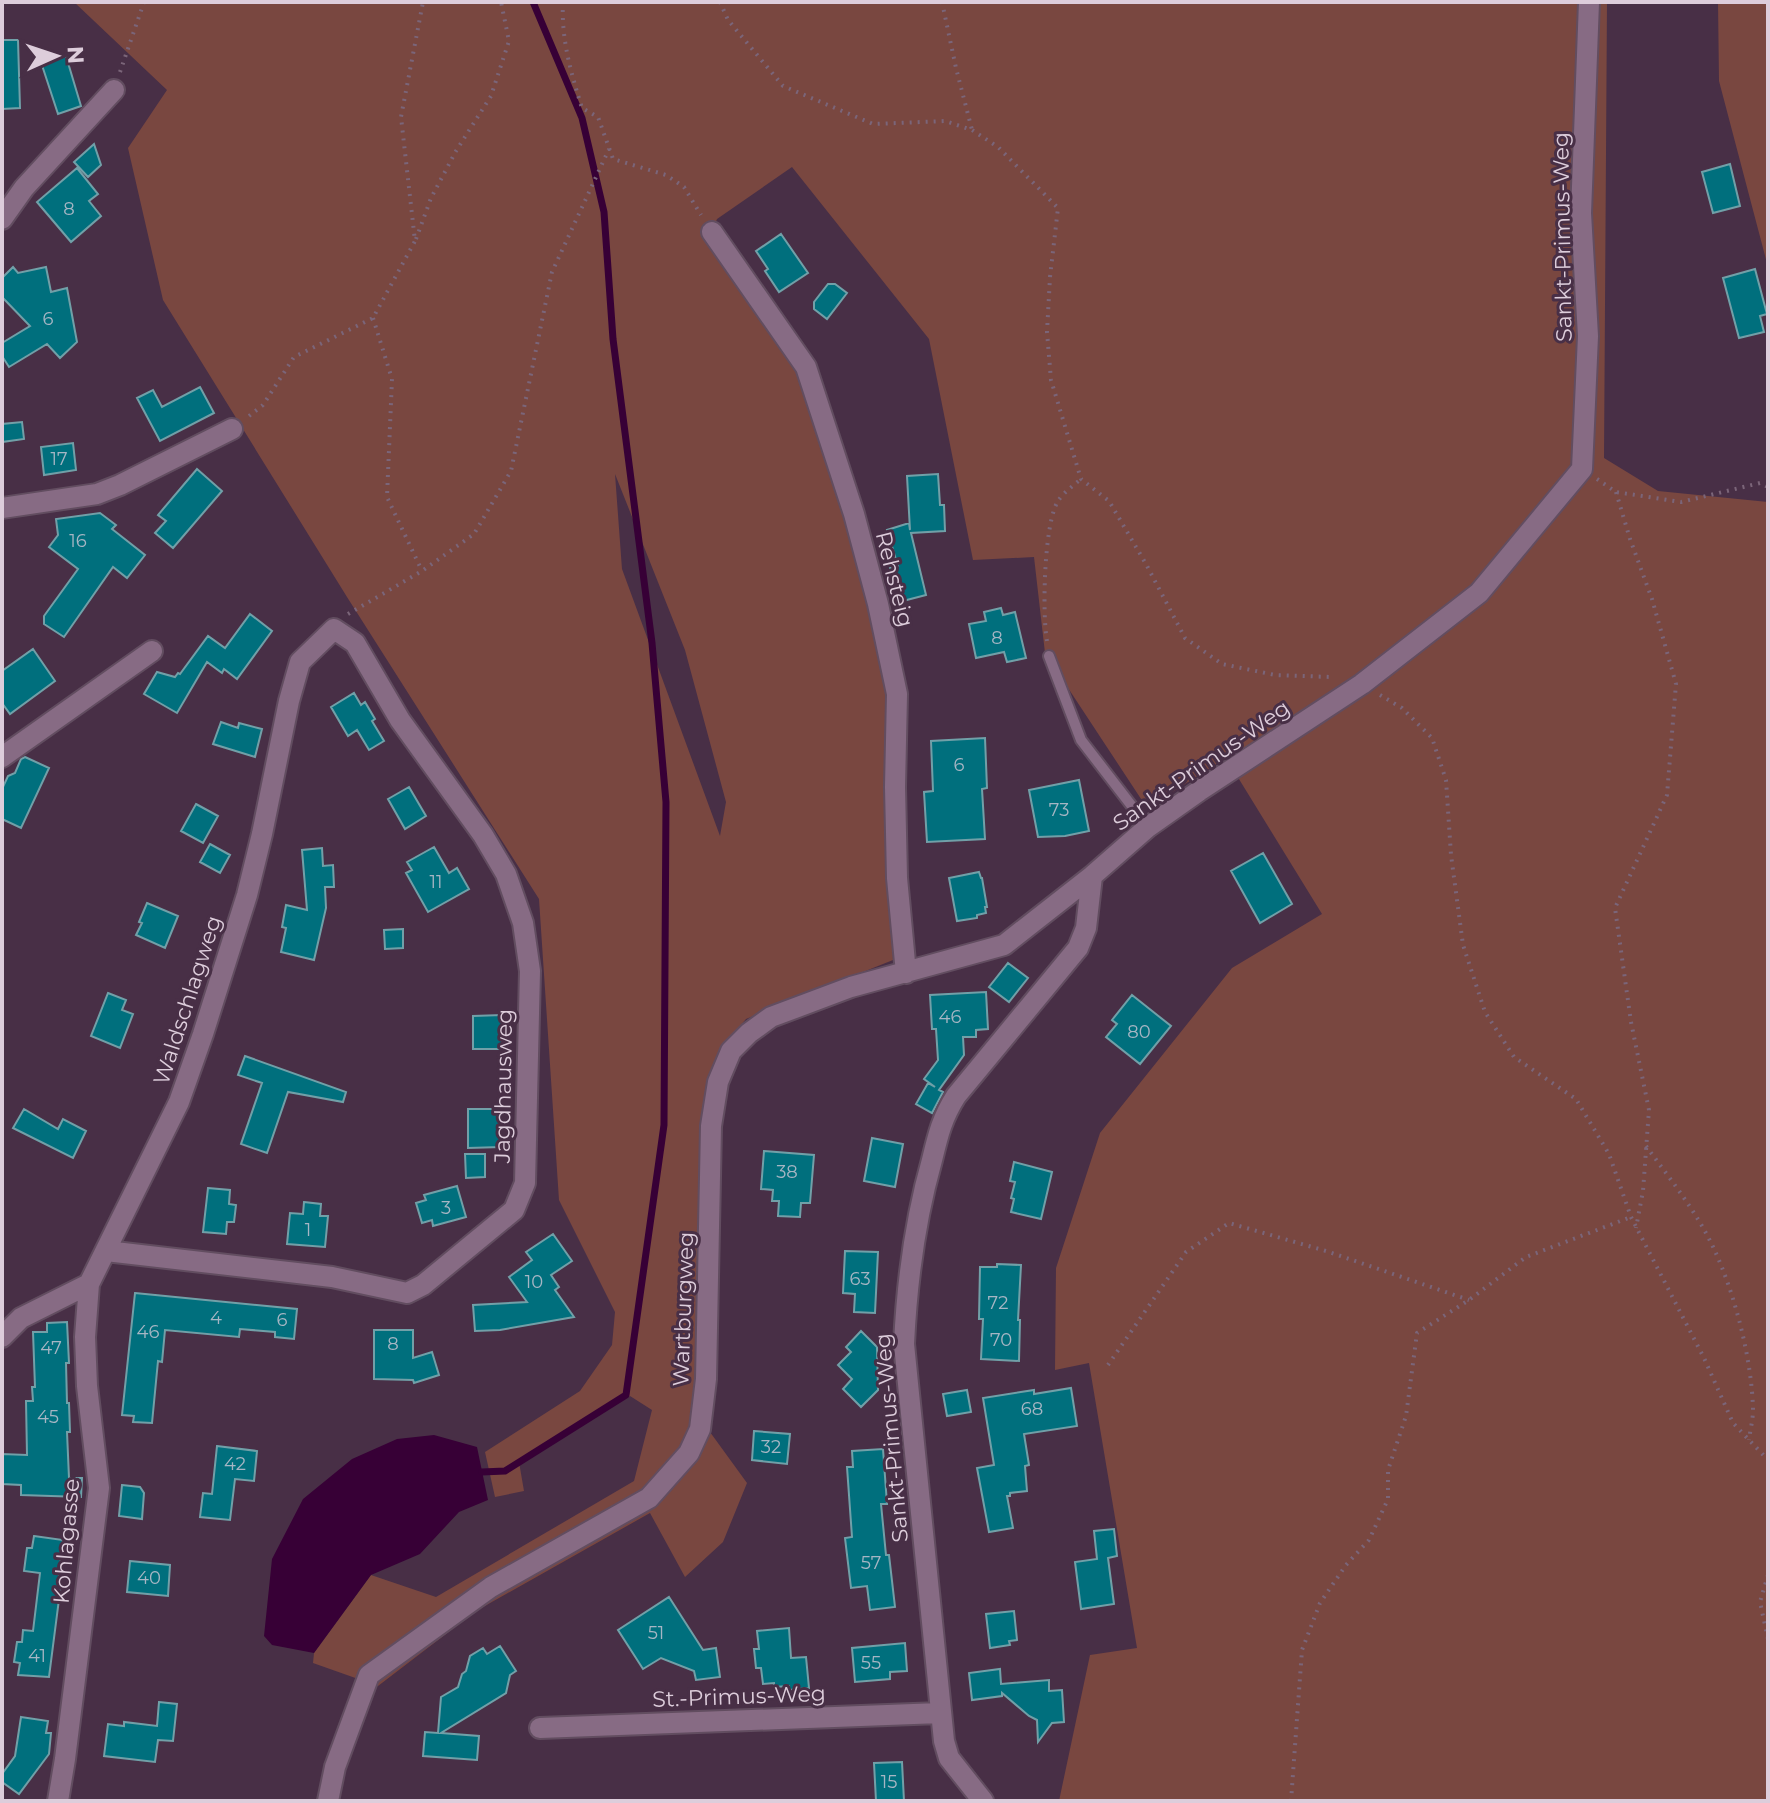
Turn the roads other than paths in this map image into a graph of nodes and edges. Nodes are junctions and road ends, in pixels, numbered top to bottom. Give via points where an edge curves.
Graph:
1 (1589, 2) edge
2 (114, 90) road end
3 (2, 219) edge
4 (712, 232) road end
5 (232, 429) road end
6 (2, 508) edge
7 (334, 629) joint
8 (152, 651) dead end
9 (1049, 656) road end
10 (2, 757) edge
11 (1148, 827) junction
12 (1092, 876) junction
13 (906, 973) junction
14 (106, 1251) junction
15 (89, 1284) junction
16 (2, 1337) edge
17 (940, 1713) junction
18 (540, 1728) dead end
19 (962, 1775) junction
20 (58, 1801) edge
21 (328, 1801) edge
22 (958, 1801) edge
23 (983, 1801) edge

1 - 11 street, Sankt-Primus-Weg via 1581,213 1588,336 1582,469 1479,593 1362,684
2 - 3 street
4 - 13 street, Rehsteig via 806,367 878,604 897,694 897,878
5 - 6 street via 97,494
7 - 14 street, Waldschlagweg via 300,662 247,895 203,1034 179,1102
7 - 14 street, Jagdhausweg via 355,643 400,720 483,835 506,874 523,923 530,971 525,1183 514,1210 407,1293 332,1277
8 - 10 street
9 - 11 lane via 1081,740
11 - 12 street, Sankt-Primus-Weg
12 - 13 street, Wartburgweg via 1004,945
12 - 17 street, Sankt-Primus-Weg via 1086,928 1078,948 944,1115 914,1236 904,1344
13 - 21 street, Wartburgweg via 771,1017 731,1051 718,1082 711,1126 706,1379 700,1429 689,1453 649,1498 491,1587 369,1675
14 - 15 street, Waldschlagweg
15 - 16 street via 21,1318
15 - 20 street, Kohlagasse via 87,1386 99,1488
17 - 18 street, St.-Primus-Weg
17 - 19 street, Sankt-Primus-Weg via 949,1758
19 - 22 street
19 - 23 street, Sankt-Primus-Weg

